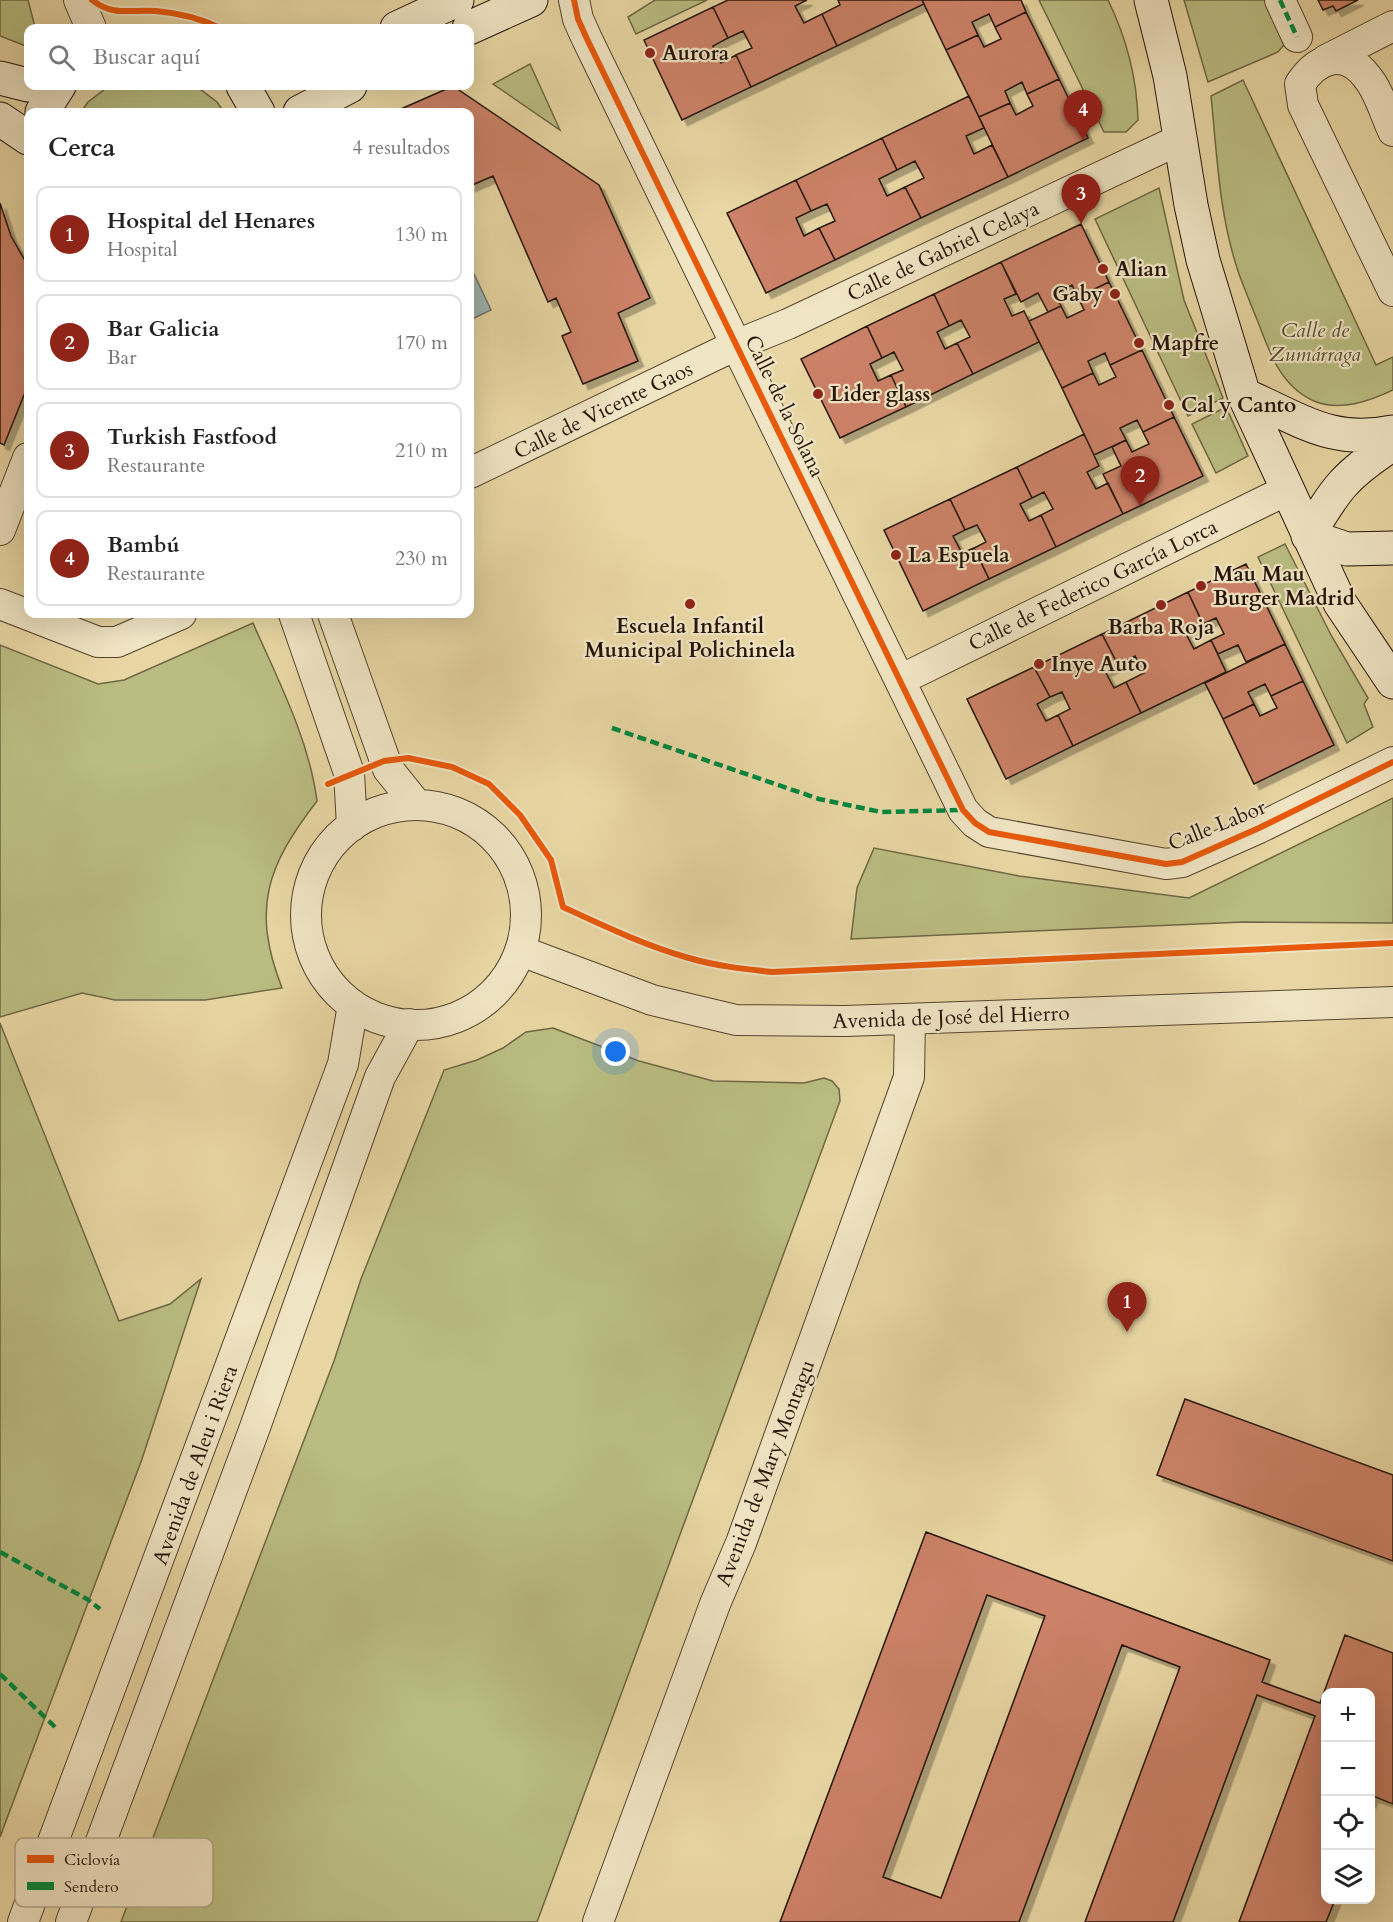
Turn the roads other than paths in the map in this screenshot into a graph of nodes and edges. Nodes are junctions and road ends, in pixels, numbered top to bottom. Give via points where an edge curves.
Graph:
1 (79, 0) edge
2 (457, 0) edge
3 (531, 0) edge
4 (574, 0) edge
5 (1151, 0) edge
6 (1280, 0) edge
7 (89, 24) edge
8 (405, 24) edge
9 (474, 26) edge
10 (1393, 26) edge
11 (1297, 36) dead end
12 (1329, 60) junction
13 (0, 78) edge
14 (24, 86) edge
15 (245, 90) edge
16 (342, 90) edge
17 (256, 108) edge
18 (308, 108) edge
19 (0, 119) edge
20 (1393, 131) edge
21 (24, 135) edge
22 (1181, 139) junction
23 (1393, 291) edge
24 (736, 345) junction
25 (1244, 395) junction
26 (1393, 432) edge
27 (1393, 444) edge
28 (24, 468) edge
29 (474, 471) edge
30 (1287, 490) junction
31 (0, 530) edge
32 (1308, 536) junction
33 (1393, 548) edge
34 (0, 604) edge
35 (24, 613) edge
36 (36, 618) edge
37 (172, 618) edge
38 (295, 618) edge
39 (334, 618) edge
40 (900, 680) junction
41 (1393, 682) edge
42 (1393, 762) edge
43 (417, 805) junction
44 (975, 823) joint
45 (352, 826) junction
46 (521, 951) junction
47 (1393, 1002) edge
48 (353, 1005) junction
49 (910, 1019) junction
50 (409, 1024) junction
51 (54, 1838) edge
52 (102, 1838) edge
53 (29, 1907) edge
54 (77, 1907) edge
55 (23, 1922) edge
56 (71, 1922) edge
57 (598, 1922) edge

1 - 7 street
2 - 8 street
3 - 9 street
4 - 24 street, Calle de la Solana via 578,19
5 - 22 street via 1163,40
6 - 11 street
10 - 12 street
12 - 20 street via 1350,60 1368,77
12 - 23 street via 1312,67 1300,84 1303,105
13 - 14 street
15 - 17 street
16 - 18 street
19 - 21 street
22 - 24 street, Calle de Gabriel Celaya
22 - 25 street via 1203,260
24 - 29 street, Calle de Vicente Gaos
24 - 40 street, Calle de la Solana
25 - 26 street via 1332,434 1353,437
25 - 30 street
27 - 32 street via 1346,478
28 - 31 street
30 - 32 street
30 - 40 street, Calle de Federico García Lorca
32 - 33 street via 1347,549
32 - 41 street via 1340,603
34 - 35 street
36 - 37 street via 98,642 117,642
38 - 45 street via 349,773
39 - 43 street via 384,761 399,787
40 - 44 street, Calle de la Solana via 963,810
42 - 44 street, Calle Labor via 1182,862 1147,862 989,832
43 - 45 street via 383,810
43 - 46 street via 448,810 476,822 507,851 517,869 527,910
45 - 48 street via 318,866 309,892 307,918 312,946 324,975
46 - 49 street, Avenida de José del Hierro via 652,1000 736,1020
46 - 50 street via 496,991 477,1006 445,1020
47 - 49 street, Avenida de José del Hierro
48 - 50 street via 371,1015
48 - 51 street, Avenida de Aleu i Riera via 343,1064
49 - 57 street, Avenida de Mary Montagu via 909,1077
50 - 52 street, Avenida de Aleu i Riera via 380,1077
53 - 55 street, Avenida de Aleu i Riera
54 - 56 street, Avenida de Aleu i Riera

